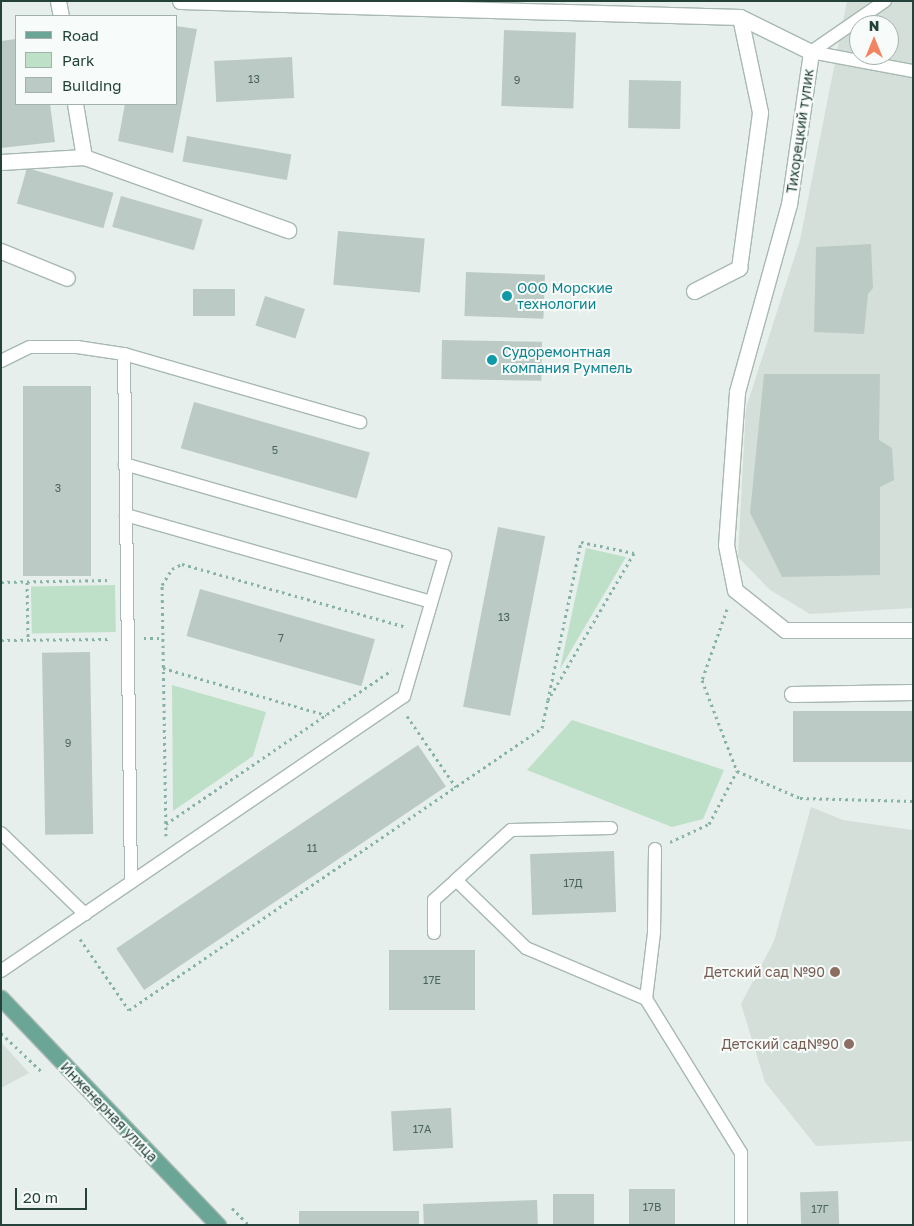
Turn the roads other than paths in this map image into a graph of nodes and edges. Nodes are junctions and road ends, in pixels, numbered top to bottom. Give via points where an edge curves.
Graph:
1 (58, 1) edge
2 (180, 1) edge
3 (885, 1) edge
4 (61, 15) edge
5 (740, 17) junction
6 (811, 52) junction
7 (913, 71) edge
8 (75, 105) edge
9 (84, 157) junction
10 (1, 162) edge
11 (288, 230) dead end
12 (1, 251) edge
13 (67, 278) dead end
14 (694, 291) dead end
15 (124, 354) junction
16 (1, 361) edge
17 (360, 422) dead end
18 (125, 464) junction
19 (126, 515) junction
20 (431, 602) junction
21 (913, 630) edge
22 (913, 692) edge
23 (792, 694) dead end
24 (611, 828) dead end
25 (1, 833) edge
26 (655, 849) road end
27 (456, 880) junction
28 (131, 882) junction
29 (85, 914) junction
30 (434, 933) dead end
31 (1, 971) edge
32 (1, 998) edge
33 (646, 999) junction
34 (218, 1225) edge
35 (741, 1225) edge

1 - 4 street
2 - 5 street, Тихорецкий тупик
3 - 6 lane
5 - 6 street, Тихорецкий тупик
5 - 14 street via 760,112 739,268
6 - 7 lane
6 - 21 street, Тихорецкий тупик via 789,204 737,392 726,545 735,590 785,630
8 - 9 street
9 - 10 street
9 - 11 street
12 - 13 street
15 - 16 lane via 76,347 30,347
15 - 17 lane
15 - 18 lane
18 - 19 lane
18 - 20 lane via 445,556
19 - 20 lane
19 - 28 lane
20 - 28 lane via 404,696
22 - 23 street
24 - 27 lane via 511,830
25 - 29 lane
26 - 33 lane via 654,933
27 - 30 lane via 434,900
27 - 33 lane via 526,948
28 - 29 lane
29 - 31 lane
32 - 34 main road, Инженерная улица
33 - 35 lane via 741,1153

